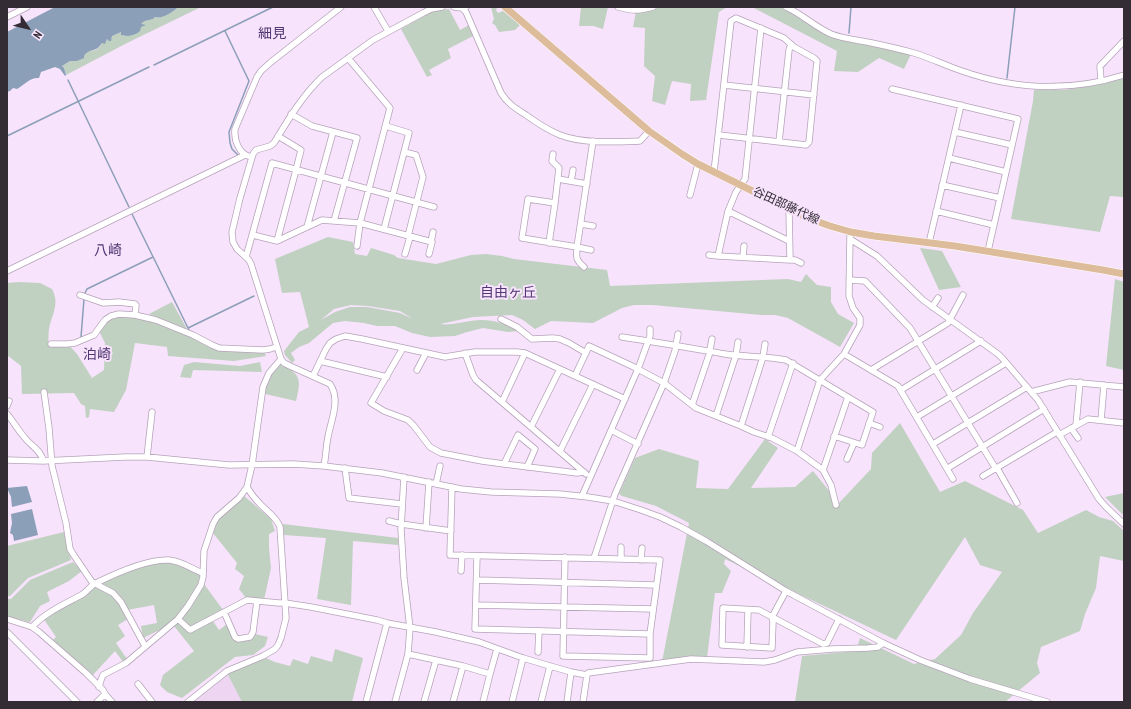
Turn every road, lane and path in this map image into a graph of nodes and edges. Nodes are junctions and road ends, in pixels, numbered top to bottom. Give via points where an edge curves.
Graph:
1 (27, 7) edge
2 (341, 7) edge
3 (374, 7) edge
4 (442, 7) edge
5 (454, 7) edge
6 (506, 7) edge
7 (618, 7) edge
8 (653, 7) edge
9 (786, 7) edge
10 (464, 8) edge
11 (7, 16) edge
12 (760, 28) junction
13 (388, 31) junction
14 (1124, 41) edge
15 (791, 44) junction
16 (348, 58) junction
17 (1124, 75) edge
18 (1101, 81) junction
19 (724, 85) junction
20 (754, 88) junction
21 (892, 89) dead end
22 (784, 91) junction
23 (814, 94) junction
24 (961, 105) junction
25 (291, 114) junction
26 (386, 126) junction
27 (649, 131) junction
28 (333, 132) junction
29 (955, 132) junction
30 (278, 136) junction
31 (719, 136) junction
32 (749, 139) junction
33 (593, 141) junction
34 (779, 142) junction
35 (1012, 145) junction
36 (404, 152) junction
37 (553, 154) dead end
38 (245, 156) junction
39 (252, 158) junction
40 (948, 158) junction
41 (698, 164) junction
42 (296, 170) junction
43 (573, 170) dead end
44 (714, 172) junction
45 (1006, 172) junction
46 (321, 176) junction
47 (558, 180) junction
48 (571, 181) junction
49 (345, 183) junction
50 (587, 184) junction
51 (741, 185) junction
52 (942, 185) junction
53 (369, 190) junction
54 (690, 195) dead end
55 (393, 196) junction
56 (1000, 198) junction
57 (417, 202) junction
58 (555, 203) junction
59 (434, 207) dead end
60 (789, 210) junction
61 (728, 211) junction
62 (936, 211) junction
63 (334, 221) junction
64 (360, 223) junction
65 (580, 224) junction
66 (994, 225) junction
67 (593, 226) dead end
68 (307, 227) junction
69 (384, 230) junction
70 (433, 232) dead end
71 (253, 235) junction
72 (409, 236) junction
73 (851, 236) junction
74 (277, 241) junction
75 (789, 241) junction
76 (430, 242) junction
77 (550, 243) junction
78 (929, 243) junction
79 (356, 246) dead end
80 (744, 246) dead end
81 (577, 247) junction
82 (591, 250) dead end
83 (988, 251) junction
84 (405, 254) dead end
85 (428, 254) dead end
86 (709, 255) dead end
87 (718, 256) junction
88 (743, 257) junction
89 (246, 258) junction
90 (790, 260) junction
91 (801, 263) dead end
92 (584, 267) dead end
93 (7, 271) edge
94 (1124, 274) edge
95 (849, 280) junction
96 (80, 295) dead end
97 (963, 295) dead end
98 (938, 298) dead end
99 (932, 307) junction
100 (135, 315) junction
101 (501, 319) dead end
102 (951, 320) junction
103 (650, 329) dead end
104 (678, 334) dead end
105 (622, 336) dead end
106 (712, 338) dead end
107 (648, 341) junction
108 (918, 341) junction
109 (980, 341) junction
110 (738, 342) dead end
111 (51, 344) dead end
112 (765, 344) dead end
113 (676, 346) junction
114 (276, 347) junction
115 (403, 348) junction
116 (710, 350) junction
117 (426, 353) junction
118 (465, 353) junction
119 (525, 353) junction
120 (586, 353) junction
121 (844, 354) junction
122 (736, 355) junction
123 (763, 357) junction
124 (281, 359) junction
125 (320, 361) junction
126 (793, 363) junction
127 (1006, 363) junction
128 (560, 369) junction
129 (638, 369) junction
130 (935, 369) junction
131 (417, 370) dead end
132 (871, 370) junction
133 (313, 376) junction
134 (575, 376) junction
135 (387, 377) junction
136 (820, 380) junction
137 (1080, 382) junction
138 (664, 383) junction
139 (594, 384) junction
140 (1104, 385) junction
141 (1124, 387) edge
142 (1029, 389) junction
143 (901, 390) junction
144 (44, 392) dead end
145 (848, 396) junction
146 (952, 396) junction
147 (625, 399) junction
148 (502, 402) junction
149 (692, 405) junction
150 (1044, 409) junction
151 (152, 412) dead end
152 (7, 413) edge
153 (716, 416) junction
154 (917, 417) junction
155 (1101, 420) junction
156 (869, 423) junction
157 (968, 423) junction
158 (1124, 423) edge
159 (741, 426) junction
160 (531, 427) junction
161 (880, 427) dead end
162 (1073, 427) junction
163 (611, 430) junction
164 (1058, 434) junction
165 (834, 436) junction
166 (768, 437) junction
167 (1078, 438) dead end
168 (854, 443) junction
169 (638, 444) junction
170 (933, 444) junction
171 (982, 447) junction
172 (560, 451) junction
173 (797, 451) junction
174 (147, 457) junction
175 (847, 459) dead end
176 (7, 460) edge
177 (52, 460) junction
178 (42, 461) junction
179 (504, 464) junction
180 (252, 465) junction
181 (324, 466) junction
182 (440, 466) dead end
183 (527, 467) junction
184 (345, 468) junction
185 (948, 468) junction
186 (996, 469) junction
187 (823, 470) junction
188 (584, 472) junction
189 (983, 476) dead end
190 (404, 477) junction
191 (590, 477) junction
192 (953, 479) dead end
193 (429, 482) junction
194 (436, 484) junction
195 (247, 487) junction
196 (452, 488) junction
197 (582, 496) junction
198 (613, 502) junction
199 (1017, 503) dead end
200 (402, 504) junction
201 (836, 505) dead end
202 (389, 521) dead end
203 (401, 524) junction
204 (1124, 524) edge
205 (426, 528) junction
206 (451, 531) junction
207 (621, 547) dead end
208 (642, 548) dead end
209 (462, 555) junction
210 (477, 556) junction
211 (565, 557) junction
212 (594, 558) junction
213 (621, 559) junction
214 (641, 560) junction
215 (461, 571) dead end
216 (203, 573) junction
217 (477, 580) junction
218 (565, 582) junction
219 (94, 584) junction
220 (656, 585) junction
221 (786, 591) junction
222 (257, 601) junction
223 (285, 603) junction
224 (476, 605) junction
225 (564, 607) junction
226 (653, 609) junction
227 (748, 610) junction
228 (224, 612) junction
229 (772, 617) junction
230 (7, 619) edge
231 (178, 619) junction
232 (839, 619) junction
233 (387, 623) junction
234 (32, 627) junction
235 (410, 628) junction
236 (539, 631) junction
237 (564, 631) junction
238 (7, 632) edge
239 (650, 634) junction
240 (883, 643) junction
241 (145, 646) junction
242 (747, 647) junction
243 (496, 649) junction
244 (538, 652) dead end
245 (408, 654) junction
246 (524, 658) junction
247 (436, 660) junction
248 (463, 666) junction
249 (550, 666) junction
250 (571, 672) junction
251 (490, 674) junction
252 (587, 675) junction
253 (138, 684) dead end
254 (99, 687) junction
255 (105, 694) junction
256 (77, 702) edge
257 (97, 702) edge
258 (112, 702) edge
259 (152, 702) edge
260 (188, 702) edge
261 (366, 702) edge
262 (395, 702) edge
263 (424, 702) edge
264 (453, 702) edge
265 (483, 702) edge
266 (512, 702) edge
267 (541, 702) edge
268 (567, 702) edge
269 (583, 702) edge
270 (1047, 702) edge

1 - 11 street
2 - 38 street via 271,62 257,77 235,130 236,143
3 - 13 street
4 - 13 street via 427,11
5 - 10 street
6 - 27 main road, 谷田部藤代線
7 - 8 street via 635,11
9 - 18 street via 830,34 927,57 992,80 1030,86 1059,87
10 - 33 street via 506,101 552,131 568,137
12 - 15 street via 784,38
12 - 19 street via 736,18 731,21
12 - 20 street
13 - 16 street
14 - 18 street via 1100,66
15 - 22 street
15 - 23 street via 818,61
16 - 25 street via 322,77
16 - 26 street via 390,108
17 - 18 street
19 - 20 street
19 - 31 street
20 - 22 street
20 - 32 street
21 - 24 street
22 - 23 street
22 - 34 street
23 - 34 street via 809,142 806,145
24 - 29 street
24 - 35 street via 1018,119
25 - 28 street via 312,126
25 - 30 street
26 - 36 street via 409,133
26 - 53 street
27 - 33 street via 640,141
27 - 41 main road, 谷田部藤代線
28 - 46 street
28 - 49 street via 357,138
29 - 35 street
29 - 40 street
30 - 39 street via 270,146 256,150
30 - 42 street via 301,150
31 - 32 street
31 - 44 street
32 - 34 street
32 - 51 street via 745,179
33 - 50 street
35 - 45 street
36 - 55 street
36 - 57 street via 416,155 423,177
37 - 47 street via 552,161 558,168
38 - 39 street
38 - 93 street
39 - 89 street via 232,228 233,242
40 - 45 street
40 - 52 street
41 - 44 main road, 谷田部藤代線
41 - 54 street
42 - 46 street
42 - 71 street via 272,163
42 - 74 street
43 - 48 street
44 - 51 main road, 谷田部藤代線
45 - 56 street
46 - 49 street
46 - 68 street
47 - 48 street
47 - 58 street
48 - 50 street
49 - 53 street
49 - 63 street
50 - 65 street
51 - 60 main road, 谷田部藤代線
51 - 61 street
52 - 56 street
52 - 62 street
53 - 55 street
53 - 64 street
55 - 57 street
55 - 69 street
56 - 66 street
57 - 59 street
57 - 72 street
58 - 77 street
58 - 77 street via 528,200 522,238
60 - 73 main road, 谷田部藤代線
60 - 75 street
61 - 75 street
61 - 87 street
62 - 66 street
62 - 78 street
63 - 64 street
63 - 68 street via 322,220
64 - 69 street
64 - 79 street
65 - 67 street
65 - 81 street
66 - 83 street
68 - 74 street
69 - 72 street
70 - 76 street
71 - 74 street
71 - 89 street
72 - 76 street
72 - 84 street
73 - 78 main road, 谷田部藤代線
73 - 95 street
73 - 99 street via 878,256
75 - 90 street
76 - 85 street
77 - 81 street
78 - 83 main road, 谷田部藤代線
80 - 88 street
81 - 82 street
81 - 92 street via 576,258
83 - 94 main road, 谷田部藤代線
86 - 87 street
87 - 88 street
88 - 90 street
89 - 114 street via 252,268
90 - 91 street
95 - 108 street via 865,281 910,328
95 - 121 street via 849,296 861,322
96 - 100 street via 104,303 135,304
97 - 102 street
98 - 99 street
99 - 102 street
100 - 111 street via 111,316 94,335 75,343
100 - 114 street via 156,320 219,348 263,350
101 - 120 street via 532,339 560,339
102 - 108 street
102 - 109 street
103 - 107 street
104 - 113 street
105 - 107 street
106 - 116 street
107 - 113 street
107 - 129 street
108 - 130 street
108 - 132 street
109 - 127 street
109 - 130 street
110 - 122 street
112 - 123 street
113 - 116 street
113 - 138 street
114 - 124 street
115 - 117 street
115 - 125 street via 353,337 340,337 330,343
115 - 135 street
116 - 122 street
116 - 149 street
117 - 118 street via 452,357
117 - 131 street
118 - 119 street
118 - 148 street via 474,377
119 - 128 street
119 - 148 street
120 - 129 street via 589,346
120 - 134 street
121 - 132 street
121 - 136 street
122 - 123 street
122 - 153 street
123 - 126 street
123 - 159 street
124 - 133 street via 284,363
124 - 180 street via 269,373 263,387
125 - 133 street
125 - 135 street
126 - 136 street
126 - 166 street
127 - 142 street
127 - 146 street
128 - 134 street
128 - 160 street
129 - 138 street
129 - 147 street
130 - 143 street
130 - 146 street
132 - 143 street
133 - 181 street via 330,384 335,404
134 - 139 street
135 - 179 street via 372,403 384,411 408,420 430,447 453,456
136 - 145 street
136 - 173 street
137 - 140 street
137 - 142 street
137 - 162 street
138 - 149 street
138 - 169 street
139 - 147 street
139 - 172 street
140 - 141 street
140 - 155 street
142 - 150 street
142 - 157 street
143 - 154 street
144 - 177 street
145 - 156 street via 873,412
145 - 165 street
146 - 154 street
146 - 157 street
147 - 163 street
148 - 160 street
149 - 153 street
150 - 164 street
150 - 171 street
151 - 174 street
152 - 178 street via 35,447
153 - 159 street
154 - 170 street
155 - 158 street
155 - 162 street via 1088,418
156 - 161 street
156 - 168 street via 862,446
157 - 170 street
157 - 171 street
159 - 166 street
160 - 172 street
162 - 164 street
162 - 167 street
163 - 169 street
163 - 191 street
164 - 186 street
164 - 204 street via 1106,508
165 - 168 street
165 - 187 street
166 - 173 street
168 - 175 street
169 - 198 street
170 - 185 street
171 - 185 street
171 - 186 street
172 - 188 street
173 - 187 street
174 - 177 street
174 - 180 street
176 - 178 street
177 - 178 street
177 - 219 street via 70,549
179 - 183 street
179 - 183 street via 518,435 535,449
180 - 181 street
180 - 195 street
181 - 184 street
182 - 194 street
183 - 188 street
184 - 190 street
184 - 200 street via 349,498
185 - 192 street
186 - 189 street
186 - 199 street
187 - 201 street via 831,485
188 - 191 street
190 - 193 street
190 - 200 street
191 - 197 street
193 - 194 street
193 - 205 street
194 - 196 street
195 - 216 street via 213,524 204,551
195 - 223 street via 279,524
196 - 197 street
196 - 206 street
197 - 198 street
198 - 212 street
198 - 221 street via 642,510 681,527
200 - 203 street
202 - 203 street
203 - 205 street
203 - 235 street
205 - 206 street
206 - 209 street via 450,555
207 - 213 street
208 - 214 street
209 - 210 street
209 - 215 street
210 - 211 street
210 - 217 street
211 - 212 street
211 - 218 street
212 - 213 street
213 - 214 street
214 - 220 street via 660,560
216 - 219 street via 178,562 159,560 115,574
216 - 231 street via 201,585
217 - 218 street
217 - 224 street
218 - 220 street
218 - 225 street
219 - 234 street
219 - 241 street via 109,590 121,602
220 - 226 street
221 - 229 street
221 - 232 street
222 - 223 street
222 - 228 street via 247,600
222 - 228 street via 250,637 238,640
223 - 233 street
223 - 260 street via 286,618 275,649 227,671
224 - 225 street
224 - 236 street via 476,629
225 - 226 street
225 - 237 street
226 - 239 street
227 - 229 street via 759,610
227 - 242 street
227 - 242 street via 723,608 722,638 722,645
228 - 231 street via 190,630
229 - 232 street via 823,644 827,643
229 - 242 street via 772,648
230 - 234 street
231 - 241 street
232 - 240 street
233 - 235 street
233 - 261 street
234 - 254 street
235 - 243 street via 479,642
235 - 245 street
236 - 237 street
236 - 244 street
237 - 239 street
237 - 239 street via 562,656 650,658
238 - 256 street
240 - 252 street via 878,647 797,652 764,662 691,659
240 - 270 street via 970,679
241 - 254 street via 126,663 103,675
243 - 246 street
243 - 251 street
245 - 247 street
245 - 262 street
246 - 249 street
246 - 266 street
247 - 248 street
247 - 263 street
248 - 251 street
248 - 264 street
249 - 250 street
249 - 267 street
250 - 252 street
250 - 268 street
251 - 265 street
252 - 269 street
253 - 259 street
254 - 255 street
255 - 257 street
255 - 258 street

